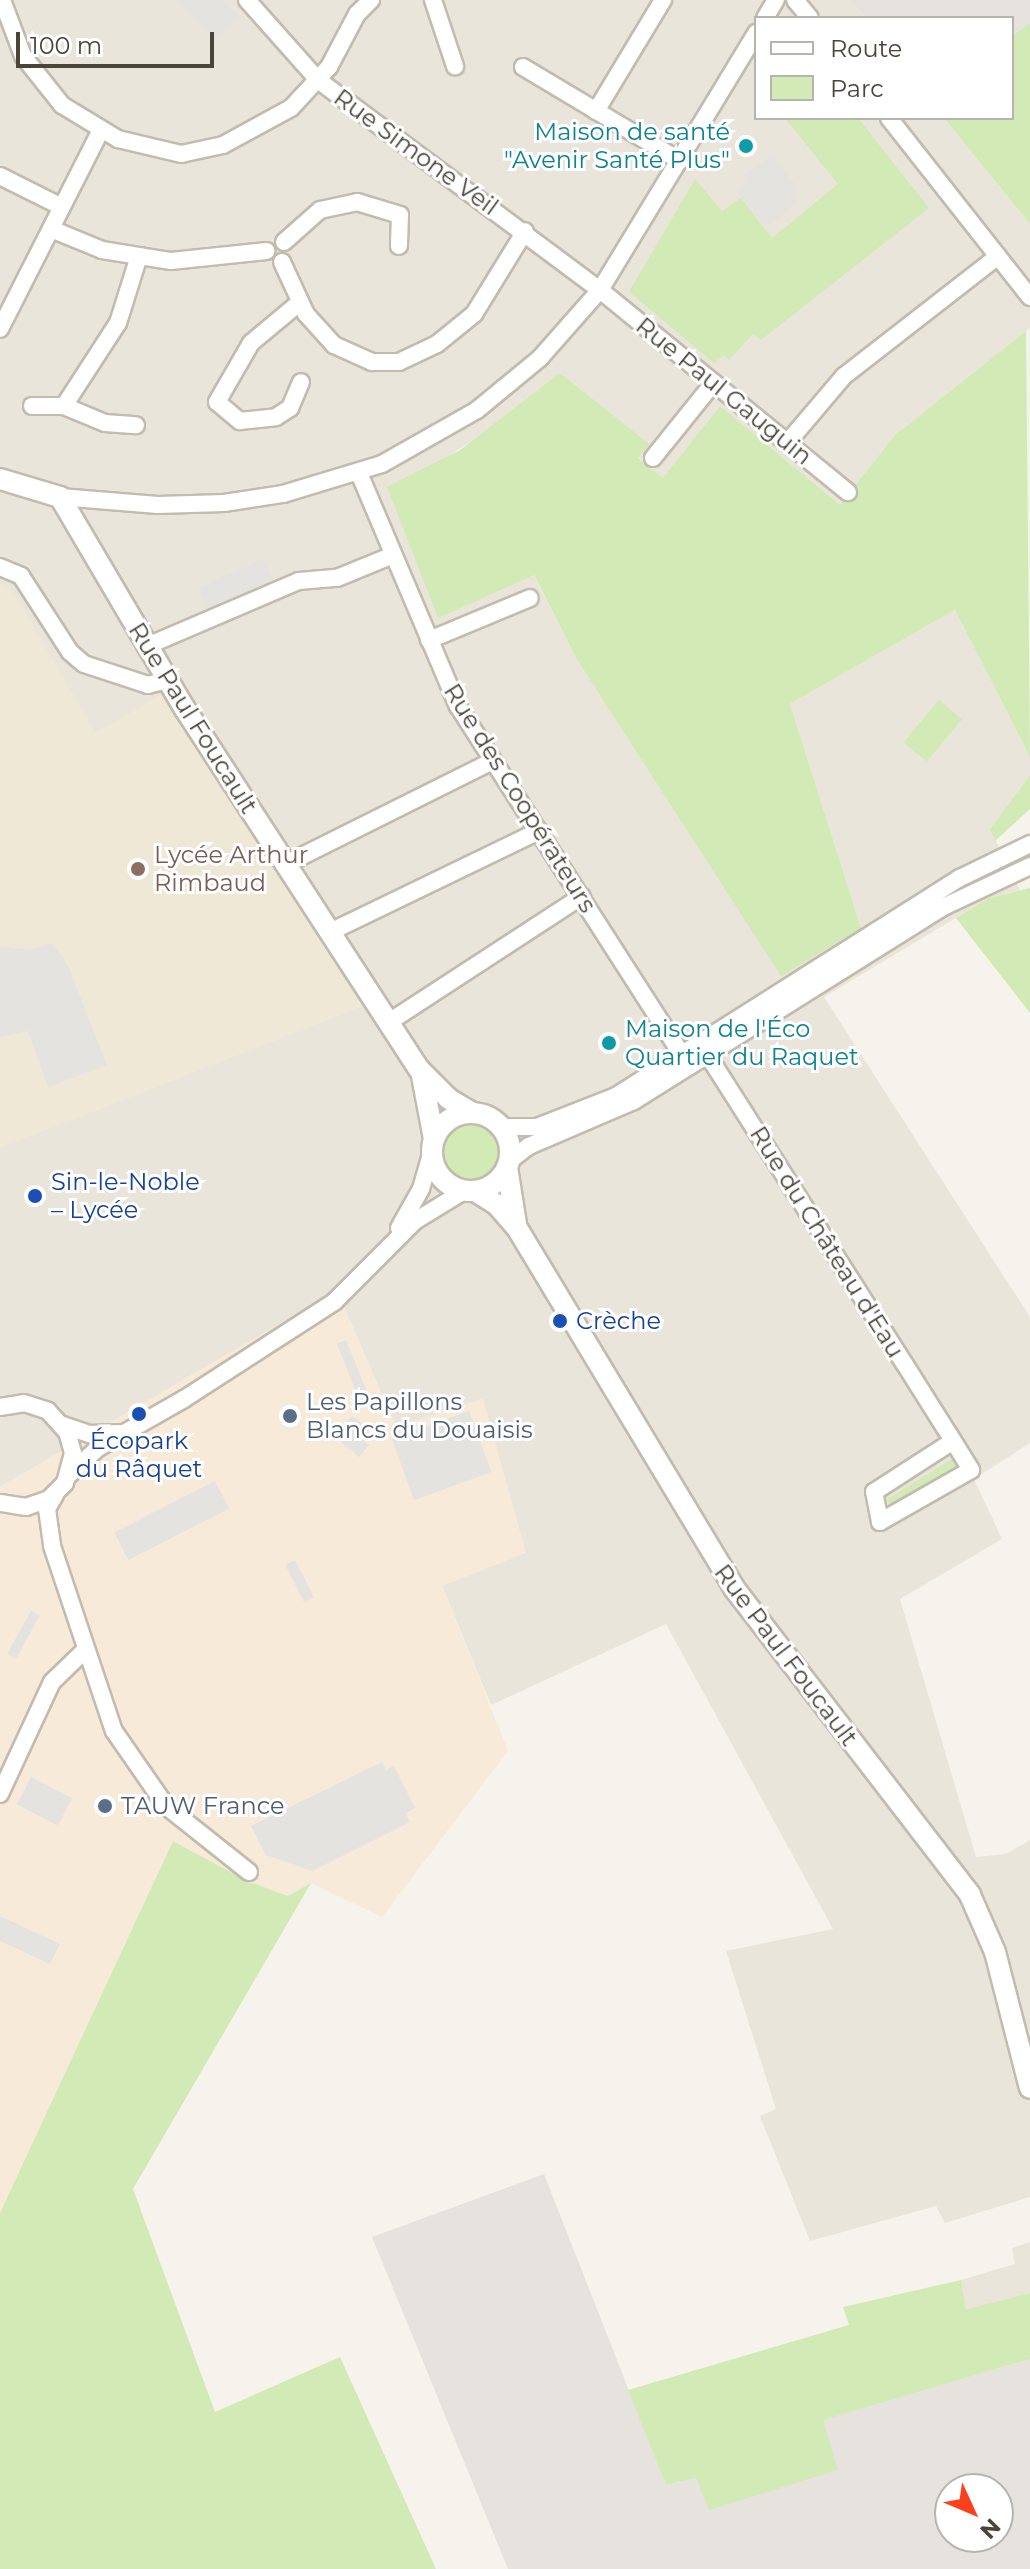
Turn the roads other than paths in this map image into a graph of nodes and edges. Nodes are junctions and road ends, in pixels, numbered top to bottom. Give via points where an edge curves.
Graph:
1 (2, 0) edge
2 (247, 0) edge
3 (371, 0) edge
4 (433, 0) edge
5 (663, 0) edge
6 (795, 0) edge
7 (808, 16) edge
8 (754, 36) edge
9 (455, 66) dead end
10 (523, 67) dead end
11 (318, 80) junction
12 (596, 111) junction
13 (891, 120) edge
14 (100, 132) junction
15 (680, 161) junction
16 (0, 176) edge
17 (62, 207) junction
18 (51, 229) junction
19 (525, 231) junction
20 (284, 242) junction
21 (399, 246) dead end
22 (266, 251) junction
23 (139, 256) junction
24 (998, 256) junction
25 (282, 262) junction
26 (600, 290) junction
27 (1030, 297) edge
28 (299, 303) junction
29 (0, 329) edge
30 (301, 382) dead end
31 (714, 382) junction
32 (32, 406) dead end
33 (64, 406) junction
34 (136, 425) dead end
35 (788, 442) junction
36 (653, 458) dead end
37 (359, 473) junction
38 (0, 479) edge
39 (848, 492) dead end
40 (60, 497) junction
41 (393, 555) junction
42 (0, 567) edge
43 (530, 598) dead end
44 (429, 640) junction
45 (147, 646) junction
46 (167, 680) junction
47 (493, 761) junction
48 (539, 831) junction
49 (1030, 844) edge
50 (286, 864) junction
51 (1030, 866) edge
52 (582, 896) junction
53 (330, 932) junction
54 (389, 1022) junction
55 (704, 1049) junction
56 (686, 1060) junction
57 (419, 1069) junction
58 (472, 1113) junction
59 (500, 1127) junction
60 (432, 1146) junction
61 (508, 1164) junction
62 (469, 1191) junction
63 (517, 1228) junction
64 (386, 1250) junction
65 (0, 1407) edge
66 (63, 1425) junction
67 (133, 1429) junction
68 (953, 1441) junction
69 (69, 1475) junction
70 (55, 1495) junction
71 (3, 1505) edge
72 (52, 1546) junction
73 (85, 1650) junction
74 (0, 1794) edge
75 (249, 1872) dead end
76 (1030, 2088) edge

1 - 14 street via 16,43 37,79
2 - 11 street, Rue Simone Veil
3 - 11 street
4 - 9 street
5 - 12 street
6 - 7 street
8 - 15 street
10 - 12 street
11 - 14 street via 267,125 200,152 154,151
11 - 19 street, Rue Simone Veil
12 - 15 street
13 - 24 street
14 - 17 street
15 - 26 street
16 - 17 street
17 - 18 street
18 - 23 street via 102,250
18 - 29 street
19 - 26 street, Rue Simone Veil
19 - 28 street via 474,314 407,360 379,363 349,354 322,334
20 - 21 street via 320,210 357,202 400,215
20 - 22 street via 273,241
20 - 25 street via 289,254
22 - 23 street via 193,262
22 - 25 street via 271,261
23 - 33 street via 118,323
24 - 27 street
24 - 35 street via 844,376
25 - 28 street
26 - 31 street, Rue Paul Gauguin
26 - 37 street via 540,358 494,397 432,439
28 - 30 street via 251,343 217,402 240,421 276,417 290,408
31 - 35 street, Rue Paul Gauguin
31 - 36 street
32 - 33 street
33 - 34 street via 105,423
35 - 39 street, Rue Paul Gauguin
37 - 40 street via 224,503 158,505
37 - 41 street, Rue des Coopérateurs
38 - 40 street
40 - 45 street, Rue Paul Foucault
41 - 44 street, Rue des Coopérateurs
41 - 45 street via 337,578 299,581
42 - 46 street via 21,576 70,652 84,664 148,685
43 - 44 street
44 - 47 street, Rue des Coopérateurs via 453,698
45 - 46 street, Rue Paul Foucault
46 - 50 street, Rue Paul Foucault
47 - 48 street, Rue des Coopérateurs
47 - 50 street
48 - 52 street, Rue des Coopérateurs
48 - 53 street
49 - 55 street via 960,878
50 - 53 street, Rue Paul Foucault
51 - 55 street via 968,892
52 - 54 street
52 - 56 street, Rue des Coopérateurs
53 - 54 street, Rue Paul Foucault
54 - 57 street, Rue Paul Foucault
55 - 56 street
55 - 68 street, Rue du Château d'Eau
56 - 59 street via 567,1117 524,1130
56 - 61 street via 611,1113 529,1146
57 - 58 street, Rue Paul Foucault
57 - 60 street, Rue Paul Foucault via 432,1109
58 - 59 street
58 - 60 street via 450,1118
59 - 61 street via 508,1143
60 - 62 street via 441,1178
60 - 64 street via 417,1197
61 - 62 street via 493,1184
61 - 63 street, Rue Paul Foucault
62 - 63 street, Rue Paul Foucault via 497,1205
62 - 64 street via 423,1215
63 - 76 street, Rue Paul Foucault via 726,1577 974,1902 995,1952
64 - 67 street via 334,1302
65 - 66 street via 32,1404
66 - 67 street via 96,1435
66 - 69 street via 73,1453
67 - 69 street via 93,1451
68 - 68 street, Rue du Château d'Eau via 875,1491 872,1501 880,1522 971,1470
69 - 70 street
70 - 71 street via 34,1506
70 - 72 street via 47,1509
71 - 72 street via 30,1516
72 - 73 street
73 - 74 street via 52,1682
73 - 75 street via 106,1713 139,1772 189,1828

